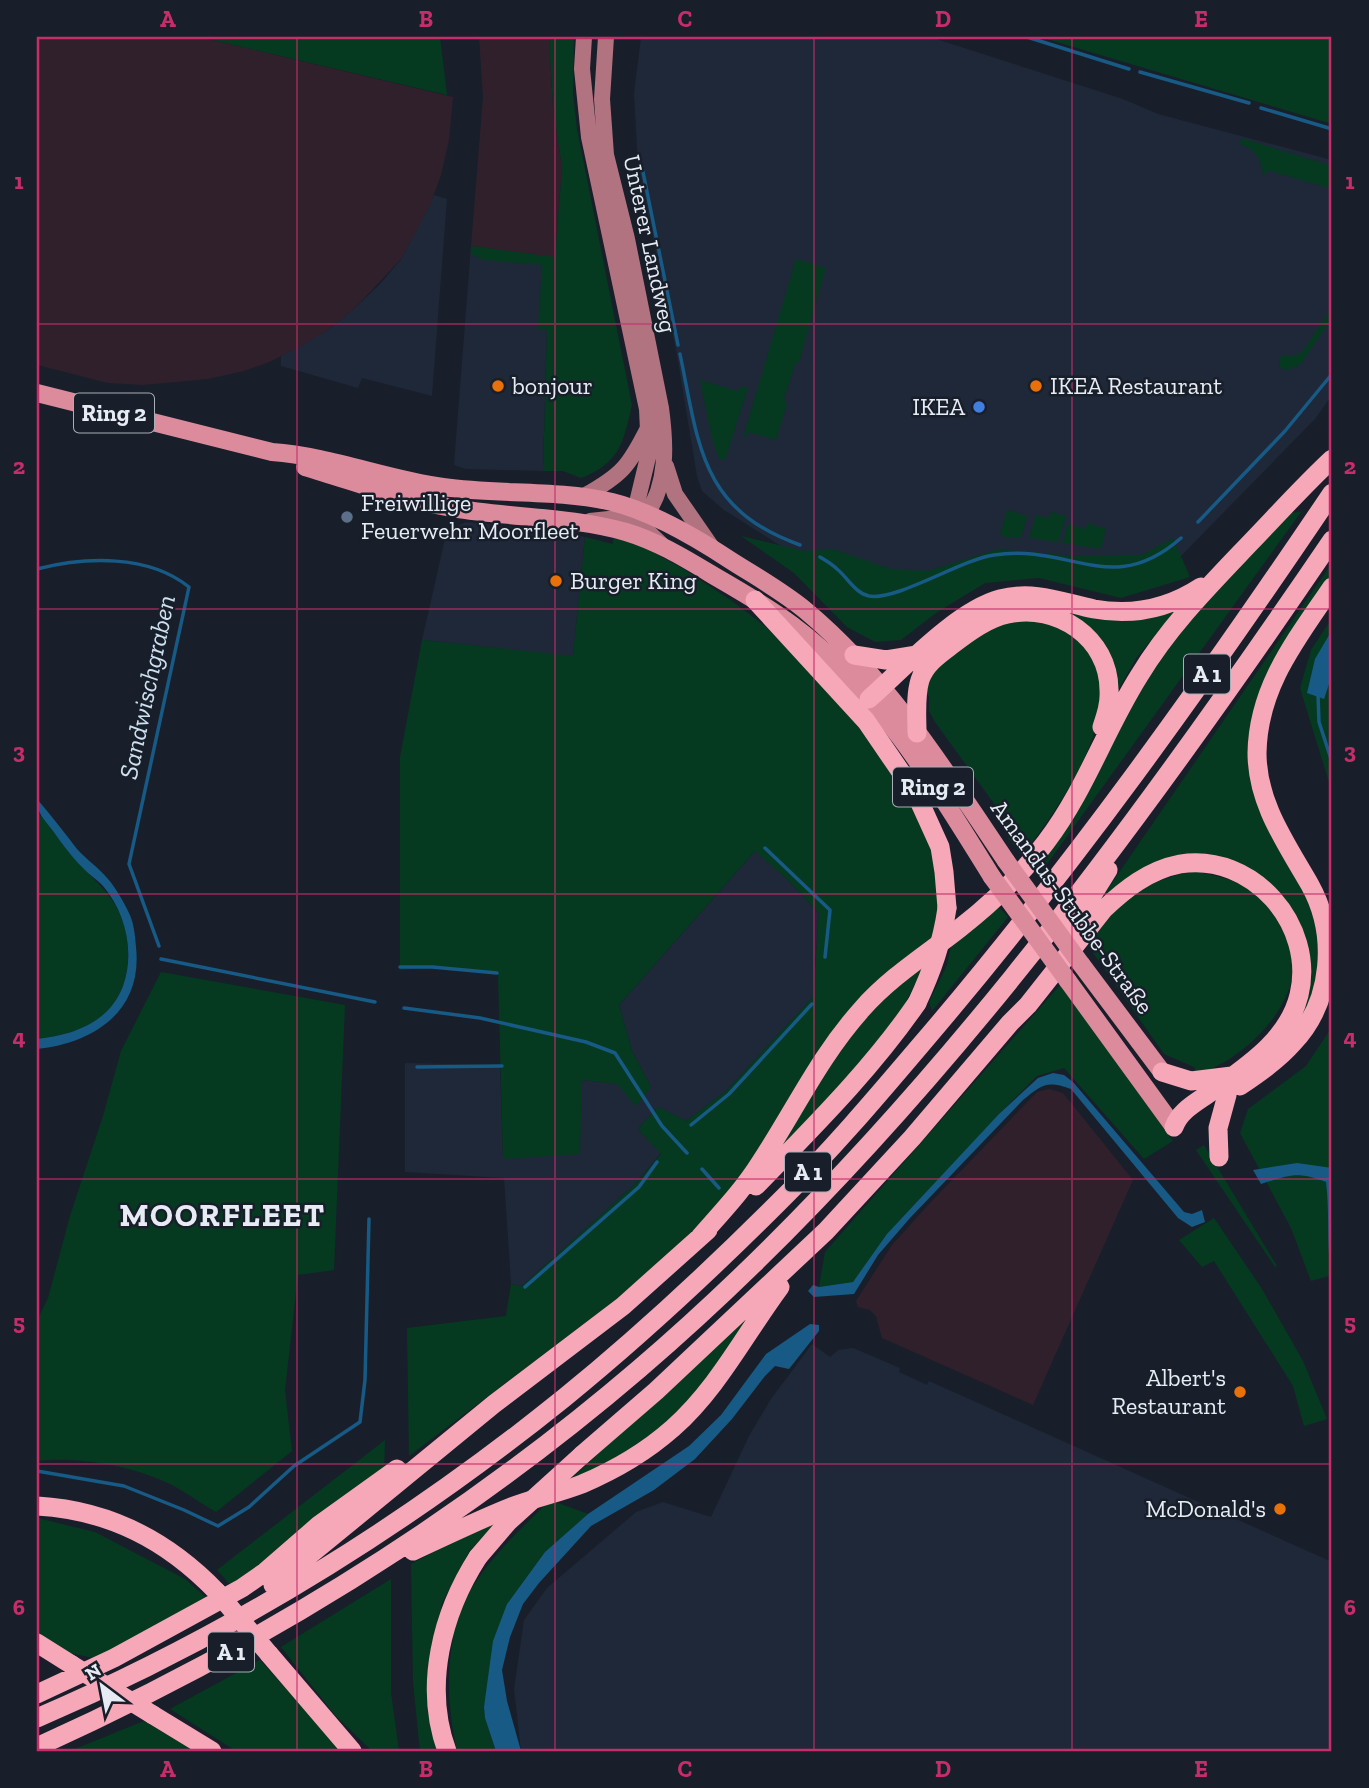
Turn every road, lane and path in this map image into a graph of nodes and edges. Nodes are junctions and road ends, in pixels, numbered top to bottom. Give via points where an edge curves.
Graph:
1 (584, 37) edge
2 (606, 37) edge
3 (37, 393) edge
4 (649, 426) junction
5 (272, 452) junction
6 (1332, 458) edge
7 (664, 460) junction
8 (1332, 493) edge
9 (584, 496) junction
10 (639, 515) junction
11 (581, 522) junction
12 (1332, 540) edge
13 (663, 545) junction
14 (712, 548) junction
15 (1222, 572) junction
16 (1332, 587) edge
17 (755, 600) junction
18 (918, 654) junction
19 (854, 655) junction
20 (876, 693) junction
21 (917, 733) junction
22 (1085, 780) junction
23 (1153, 793) junction
24 (1010, 1023) junction
25 (1162, 1072) joint
26 (1234, 1076) junction
27 (1227, 1095) junction
28 (1174, 1127) junction
29 (1219, 1157) dead end
30 (700, 1237) junction
31 (804, 1254) junction
32 (494, 1405) junction
33 (37, 1506) edge
34 (355, 1578) junction
35 (224, 1626) junction
36 (37, 1643) edge
37 (37, 1694) edge
38 (37, 1718) edge
39 (37, 1747) edge
40 (212, 1751) edge
41 (352, 1751) edge
42 (447, 1751) edge

1 - 4 main road, Unterer Landweg via 582,69 589,137
2 - 7 main road, Unterer Landweg via 602,99 606,155 661,408
3 - 5 main road, Ring 2
4 - 9 main road via 621,473
4 - 10 main road, Unterer Landweg
5 - 9 main road, Ring 2 via 300,454 454,489
5 - 11 main road, Ring 2 via 295,464 440,506
6 - 15 highway
7 - 10 main road, Unterer Landweg via 658,494
7 - 14 main road, Unterer Landweg via 675,494
8 - 35 highway, A 1 via 1043,896 890,1081 781,1200 631,1340 532,1423 411,1511
9 - 10 main road, Amandus-Stubbe-Straße / Ring 2 via 615,503
10 - 11 main road
10 - 13 main road via 643,527
10 - 14 main road, Amandus-Stubbe-Straße / Ring 2
11 - 13 main road, Ring 2
12 - 23 highway, A 1
13 - 17 main road, Ring 2
14 - 19 main road, Amandus-Stubbe-Straße / Ring 2 via 790,599
15 - 18 highway via 1180,600 1146,610 1106,610 1028,594 999,599 967,614
15 - 22 highway via 1152,655
16 - 27 highway via 1276,673 1261,714 1257,756 1268,809 1320,908 1327,932 1326,976 1309,1022 1295,1042
17 - 20 main road, Ring 2
17 - 30 highway, bridge via 866,721 916,794 940,847 947,908 934,967 900,1028 804,1137
18 - 19 highway via 886,660
18 - 20 highway
19 - 20 main road, Amandus-Stubbe-Straße / Ring 2
20 - 21 main road, Amandus-Stubbe-Straße / Ring 2
20 - 28 main road, Amandus-Stubbe-Straße / Ring 2, bridge via 992,877
21 - 22 highway via 920,679 937,657 987,621 1006,614 1022,611 1058,617 1091,641 1107,671 1110,689
21 - 25 main road, Amandus-Stubbe-Straße / Ring 2, bridge
22 - 30 highway via 1047,841 1011,884 886,985 843,1030 760,1164
23 - 24 highway via 1079,919 1021,999
23 - 34 highway, A 1 via 947,1056 849,1168 758,1260 579,1419 490,1487
24 - 26 highway via 1103,910 1130,886 1181,864 1217,865 1249,878 1271,896 1287,919 1301,959 1299,996 1282,1031
24 - 31 highway
25 - 26 highway via 1191,1081
26 - 28 highway via 1184,1111
27 - 28 highway
27 - 29 highway via 1218,1128
30 - 32 highway via 623,1306
31 - 34 highway via 698,1404 647,1449 614,1470 478,1521
31 - 42 highway, bridge via 508,1522 478,1557 449,1614 439,1657 438,1714
32 - 35 highway
32 - 37 highway via 353,1500 242,1588
33 - 41 highway, bridge via 74,1509 132,1528 181,1558 217,1592
34 - 39 highway, A 1 via 237,1649
35 - 38 highway, A 1
36 - 40 highway, bridge

